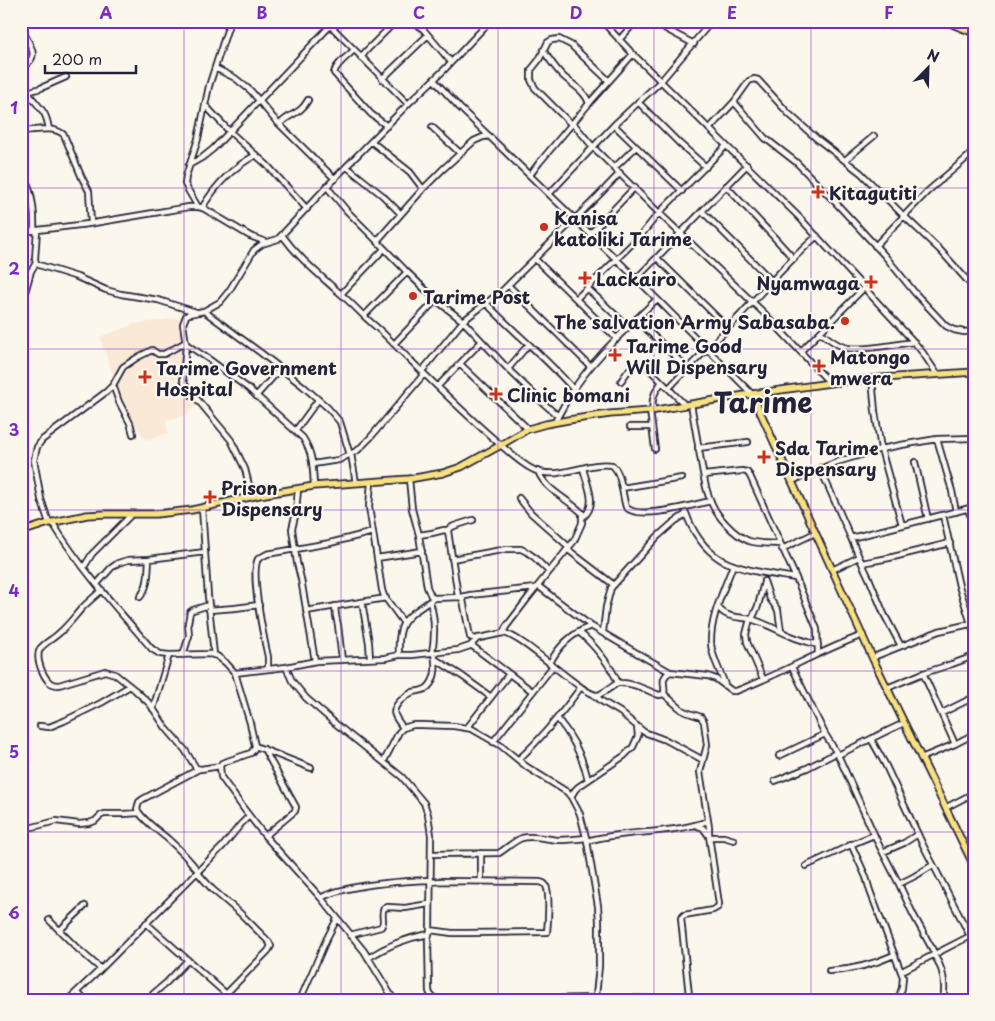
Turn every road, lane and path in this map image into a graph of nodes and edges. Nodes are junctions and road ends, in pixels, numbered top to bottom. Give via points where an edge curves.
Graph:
1 (230, 21) edge
2 (326, 21) edge
3 (396, 21) edge
4 (411, 21) edge
5 (490, 21) edge
6 (602, 21) edge
7 (636, 21) edge
8 (652, 21) edge
9 (712, 21) edge
10 (947, 21) edge
11 (330, 26) junction
12 (974, 32) edge
13 (25, 35) dead end
14 (428, 35) junction
15 (619, 40) junction
16 (694, 44) junction
17 (354, 50) junction
18 (543, 50) junction
19 (633, 54) junction
20 (361, 58) junction
21 (451, 62) junction
22 (21, 68) edge
23 (215, 68) junction
24 (66, 77) dead end
25 (21, 78) edge
26 (382, 79) junction
27 (434, 80) junction
28 (609, 81) junction
29 (661, 81) junction
30 (27, 92) junction
31 (258, 100) junction
32 (308, 100) dead end
33 (638, 102) junction
34 (734, 102) junction
35 (408, 104) junction
36 (589, 104) junction
37 (205, 105) junction
38 (280, 124) junction
39 (572, 124) junction
40 (614, 125) junction
41 (387, 126) junction
42 (432, 127) dead end
43 (49, 129) junction
44 (709, 129) junction
45 (21, 131) edge
46 (229, 131) junction
47 (489, 136) junction
48 (874, 136) dead end
49 (372, 142) junction
50 (726, 146) junction
51 (593, 147) junction
52 (636, 147) junction
53 (974, 149) edge
54 (460, 153) junction
55 (256, 155) junction
56 (844, 160) junction
57 (746, 165) junction
58 (189, 166) junction
59 (347, 166) junction
60 (706, 167) junction
61 (614, 168) junction
62 (21, 169) edge
63 (620, 173) junction
64 (530, 175) junction
65 (335, 179) junction
66 (726, 186) junction
67 (327, 187) junction
68 (635, 187) junction
69 (423, 189) junction
70 (682, 191) junction
71 (549, 194) junction
72 (200, 207) junction
73 (307, 208) junction
74 (702, 211) junction
75 (659, 213) junction
76 (401, 214) junction
77 (904, 216) junction
78 (574, 219) junction
79 (91, 223) junction
80 (35, 230) junction
81 (21, 232) edge
82 (680, 232) junction
83 (590, 234) junction
84 (282, 235) junction
85 (817, 236) junction
86 (377, 241) junction
87 (268, 242) junction
88 (875, 246) junction
89 (384, 249) junction
90 (535, 258) junction
91 (657, 258) junction
92 (616, 259) junction
93 (794, 259) junction
94 (36, 264) junction
95 (407, 272) junction
96 (636, 278) junction
97 (772, 281) junction
98 (508, 285) junction
99 (587, 288) junction
100 (864, 288) junction
101 (974, 288) edge
102 (340, 294) junction
103 (576, 299) junction
104 (656, 299) junction
105 (436, 300) junction
106 (752, 302) junction
107 (486, 303) junction
108 (21, 307) edge
109 (204, 311) junction
110 (198, 313) junction
111 (364, 316) junction
112 (636, 318) junction
113 (463, 322) junction
114 (628, 327) junction
115 (728, 328) junction
116 (974, 331) edge
117 (820, 332) junction
118 (616, 339) junction
119 (482, 342) junction
120 (914, 342) junction
121 (186, 343) junction
122 (394, 344) junction
123 (528, 345) junction
124 (707, 348) junction
125 (800, 351) junction
126 (460, 364) junction
127 (590, 366) junction
128 (281, 368) junction
129 (687, 368) junction
130 (508, 369) junction
131 (423, 372) junction
132 (974, 372) edge
133 (937, 374) junction
134 (872, 379) junction
135 (620, 381) dead end
136 (662, 382) junction
137 (830, 383) junction
138 (113, 385) junction
139 (438, 386) junction
140 (668, 388) junction
141 (574, 390) junction
142 (752, 394) junction
143 (256, 396) junction
144 (318, 400) junction
145 (688, 405) junction
146 (651, 411) junction
147 (558, 416) junction
148 (555, 422) junction
149 (652, 427) junction
150 (630, 428) dead end
151 (296, 430) junction
152 (528, 430) junction
153 (132, 434) dead end
154 (974, 438) edge
155 (937, 439) junction
156 (748, 442) dead end
157 (502, 446) junction
158 (698, 448) junction
159 (655, 449) dead end
160 (881, 450) junction
161 (350, 455) junction
162 (915, 462) dead end
163 (313, 464) junction
164 (583, 468) junction
165 (820, 468) junction
166 (538, 471) junction
167 (704, 475) junction
168 (682, 478) dead end
169 (409, 479) junction
170 (792, 481) junction
171 (371, 482) junction
172 (356, 483) junction
173 (314, 486) junction
174 (622, 488) junction
175 (298, 489) junction
176 (252, 497) junction
177 (519, 498) dead end
178 (710, 501) junction
179 (684, 507) junction
180 (974, 507) edge
181 (202, 508) junction
182 (968, 509) junction
183 (956, 512) junction
184 (132, 514) junction
185 (686, 514) junction
186 (943, 515) junction
187 (583, 517) junction
188 (928, 519) junction
189 (473, 520) dead end
190 (51, 523) junction
191 (902, 525) junction
192 (974, 526) edge
193 (447, 530) junction
194 (21, 532) edge
195 (373, 532) junction
196 (815, 533) junction
197 (419, 535) junction
198 (851, 538) junction
199 (950, 543) junction
200 (781, 546) junction
201 (295, 548) junction
202 (568, 548) junction
203 (422, 551) junction
204 (205, 552) junction
205 (859, 557) junction
206 (378, 558) junction
207 (148, 559) junction
208 (452, 559) junction
209 (862, 563) junction
210 (733, 565) junction
211 (84, 567) junction
212 (832, 570) junction
213 (549, 572) junction
214 (765, 573) junction
215 (796, 578) junction
216 (764, 581) junction
217 (97, 584) junction
218 (614, 585) junction
219 (537, 587) junction
220 (102, 590) junction
221 (140, 597) dead end
222 (459, 597) junction
223 (386, 598) junction
224 (432, 600) junction
225 (362, 602) junction
226 (259, 605) junction
227 (335, 606) junction
228 (209, 607) junction
229 (718, 607) junction
230 (974, 610) edge
231 (306, 611) junction
232 (967, 611) junction
233 (751, 619) junction
234 (403, 622) junction
235 (970, 624) junction
236 (591, 626) junction
237 (782, 631) junction
238 (579, 632) junction
239 (603, 632) junction
240 (503, 633) junction
241 (974, 633) edge
242 (863, 636) junction
243 (478, 638) junction
244 (818, 644) junction
245 (471, 645) junction
246 (901, 646) junction
247 (433, 653) junction
248 (183, 654) junction
249 (818, 654) junction
250 (169, 655) junction
251 (214, 655) junction
252 (399, 655) junction
253 (974, 656) edge
254 (370, 658) junction
255 (435, 659) junction
256 (874, 659) junction
257 (342, 660) junction
258 (315, 661) junction
259 (551, 664) junction
260 (286, 667) junction
261 (792, 667) junction
262 (268, 668) junction
263 (670, 672) junction
264 (235, 673) junction
265 (923, 673) junction
266 (509, 674) junction
267 (763, 679) junction
268 (618, 683) junction
269 (130, 686) junction
270 (725, 686) junction
271 (581, 687) junction
272 (888, 688) junction
273 (532, 691) junction
274 (664, 694) junction
275 (594, 695) junction
276 (491, 698) junction
277 (974, 698) edge
278 (153, 710) junction
279 (942, 713) junction
280 (557, 718) junction
281 (904, 724) junction
282 (40, 726) dead end
283 (637, 726) junction
284 (404, 728) junction
285 (467, 728) junction
286 (825, 734) junction
287 (973, 735) edge
288 (871, 740) junction
289 (493, 742) junction
290 (955, 744) junction
291 (255, 746) junction
292 (264, 749) junction
293 (837, 754) junction
294 (780, 756) dead end
295 (921, 758) junction
296 (519, 760) junction
297 (703, 760) junction
298 (384, 762) junction
299 (220, 766) junction
300 (199, 768) junction
301 (311, 768) dead end
302 (588, 780) junction
303 (775, 781) dead end
304 (974, 793) edge
305 (571, 796) junction
306 (945, 808) junction
307 (244, 809) junction
308 (138, 813) junction
309 (249, 816) junction
310 (708, 821) junction
311 (241, 824) junction
312 (695, 825) junction
313 (21, 827) edge
314 (918, 834) junction
315 (874, 835) junction
316 (265, 836) junction
317 (709, 837) junction
318 (587, 840) junction
319 (734, 840) dead end
320 (851, 844) junction
321 (883, 852) junction
322 (481, 853) junction
323 (431, 854) junction
324 (934, 865) junction
325 (806, 866) dead end
326 (974, 866) edge
327 (197, 871) junction
328 (430, 881) junction
329 (482, 882) junction
330 (899, 884) junction
331 (321, 898) junction
332 (429, 904) junction
333 (85, 906) dead end
334 (337, 919) junction
335 (49, 920) dead end
336 (146, 923) junction
337 (60, 930) junction
338 (429, 932) junction
339 (350, 935) junction
340 (972, 935) edge
341 (974, 947) edge
342 (894, 955) junction
343 (934, 955) junction
344 (368, 958) junction
345 (188, 960) junction
346 (102, 969) junction
347 (828, 971) dead end
348 (902, 972) junction
349 (77, 992) junction
350 (226, 994) junction
351 (21, 996) edge
352 (598, 999) edge
353 (688, 999) edge
354 (29, 1000) edge
355 (68, 1000) edge
356 (85, 1000) edge
357 (155, 1000) edge
358 (220, 1000) edge
359 (233, 1000) edge
360 (300, 1000) edge
361 (394, 1000) edge
362 (445, 1000) edge
363 (495, 1000) edge
364 (604, 1000) edge
365 (898, 1000) edge
366 (943, 1000) edge

1 - 23 street
2 - 11 street
3 - 20 street
4 - 14 street
5 - 21 street
6 - 15 street
7 - 15 street
8 - 16 street
9 - 16 street
10 - 12 highway
11 - 17 street
11 - 31 street
13 - 22 street via 34,55
14 - 21 street
14 - 26 street
15 - 19 street
16 - 29 street
17 - 20 street
17 - 41 street via 334,73 371,114
18 - 28 street via 552,40 571,44
18 - 36 street via 562,75 586,96
18 - 39 street via 531,70 534,88
19 - 28 street
19 - 29 street
20 - 26 street
21 - 27 street
23 - 31 street via 235,78
23 - 37 street
24 - 30 street
25 - 30 street
26 - 35 street
27 - 35 street
27 - 47 street
28 - 36 street
29 - 33 street
29 - 44 street
30 - 43 street via 43,112
31 - 38 street
31 - 46 street
32 - 38 street via 300,111
33 - 40 street
33 - 60 street
34 - 44 street
34 - 56 street via 750,81 758,80 810,133
34 - 88 street via 765,138 796,162
35 - 41 street
36 - 39 street
37 - 46 street
37 - 58 street
38 - 65 street
39 - 51 street
39 - 64 street
40 - 51 street
40 - 52 street
41 - 49 street
42 - 54 street
43 - 45 street
43 - 79 street via 60,131 69,146 90,194
44 - 50 street
46 - 55 street
46 - 58 street
47 - 54 street via 474,141
47 - 64 street
48 - 56 street
49 - 59 street
49 - 69 street via 410,172
50 - 57 street
50 - 60 street
51 - 61 street
51 - 71 street
52 - 61 street
52 - 70 street
53 - 77 street
54 - 69 street
55 - 72 street via 230,172
55 - 73 street
56 - 77 street
57 - 66 street
57 - 85 street
58 - 72 street via 185,184
59 - 65 street
59 - 76 street
60 - 70 street
61 - 63 street
62 - 80 street via 32,194
63 - 68 street
63 - 78 street
64 - 71 street
65 - 67 street
66 - 74 street
66 - 93 street
67 - 73 street
67 - 86 street
68 - 75 street
68 - 83 street
69 - 76 street
70 - 75 street
71 - 78 street
72 - 79 street
72 - 87 street via 250,236
73 - 84 street
74 - 82 street
74 - 97 street
75 - 82 street
75 - 92 street
76 - 86 street
77 - 88 street
77 - 101 street
78 - 83 street
78 - 90 street
79 - 80 street
80 - 81 street
80 - 94 street
82 - 91 street
82 - 106 street
83 - 92 street
84 - 87 street
84 - 102 street via 307,265
85 - 93 street
85 - 100 street
86 - 89 street
87 - 109 street via 254,250 220,302
88 - 116 street via 946,326 964,332
89 - 95 street
89 - 102 street
90 - 98 street
90 - 103 street
91 - 96 street
91 - 115 street
92 - 96 street
92 - 99 street
93 - 97 street
94 - 108 street
94 - 110 street via 106,290 158,300
95 - 105 street
95 - 111 street
96 - 104 street
97 - 106 street
98 - 107 street
98 - 127 street
99 - 103 street
99 - 114 street
100 - 117 street
100 - 120 street
102 - 111 street
103 - 118 street
104 - 112 street
104 - 124 street
105 - 113 street
105 - 122 street
106 - 115 street
106 - 125 street
107 - 113 street
107 - 123 street
109 - 110 street
109 - 128 street
110 - 121 street via 189,314 184,319
111 - 122 street
112 - 114 street
112 - 129 street
113 - 119 street
113 - 131 street
114 - 118 street
115 - 124 street
117 - 120 street via 848,348
117 - 125 street
118 - 127 street
119 - 126 street
119 - 130 street
120 - 133 street
121 - 138 street via 164,354 152,350 138,356 123,367
121 - 143 street
121 - 176 street via 185,385 231,440 245,469
122 - 131 street
123 - 130 street
123 - 141 street
124 - 129 street
124 - 142 street
125 - 137 street
126 - 139 street
126 - 152 street
127 - 141 street
128 - 143 street
128 - 144 street
129 - 140 street
130 - 147 street
131 - 139 street
131 - 161 street via 370,438
132 - 133 main road
133 - 134 main road
134 - 137 main road
134 - 160 street
135 - 136 street via 636,363 641,363
136 - 140 street
136 - 146 street via 654,392
137 - 142 main road
138 - 153 street
138 - 190 street via 51,432 37,448 34,460 41,498
139 - 157 street
140 - 145 street
141 - 147 street
142 - 145 main road
142 - 170 main road
143 - 151 street
144 - 151 street
144 - 161 street via 340,422
145 - 146 main road
145 - 158 street
146 - 148 main road
146 - 149 street
147 - 148 street
148 - 152 main road
149 - 150 street
149 - 159 street
151 - 163 street via 309,447
152 - 157 main road
154 - 155 street
155 - 160 street
155 - 183 street
156 - 158 street
157 - 166 street
157 - 169 main road via 461,467
158 - 167 street
160 - 165 street
160 - 191 street
161 - 163 street
161 - 172 street
162 - 188 street
163 - 173 street
164 - 166 street via 558,473
164 - 174 street via 608,464 616,467
164 - 187 street via 591,502
165 - 170 street
165 - 198 street
166 - 187 street via 542,479 577,508
167 - 178 street
167 - 200 street via 747,472
168 - 174 street
169 - 171 main road
169 - 197 street
170 - 196 main road
171 - 172 main road
171 - 195 street via 369,508
172 - 173 main road
173 - 175 main road
174 - 179 street via 629,511 639,513
175 - 176 main road
175 - 201 street via 292,529
176 - 181 main road
177 - 202 street
178 - 179 street
178 - 200 street via 726,524 748,540
179 - 185 street
180 - 182 street
181 - 184 main road
181 - 204 street
182 - 183 street
182 - 192 street
183 - 186 street
184 - 190 main road via 87,515
184 - 211 street via 92,554
185 - 210 street via 704,545
185 - 218 street via 657,537
186 - 188 street
186 - 199 street
187 - 202 street
188 - 191 street
189 - 193 street
190 - 194 main road
190 - 211 street
191 - 198 street
193 - 197 street
193 - 208 street
195 - 201 street
195 - 206 street
196 - 200 street
196 - 212 main road
197 - 203 street
198 - 205 street
199 - 209 street
199 - 232 street
200 - 215 street
201 - 226 street via 258,559 255,568
201 - 231 street
202 - 213 street
202 - 218 street
203 - 206 street
203 - 224 street
204 - 207 street
204 - 228 street
205 - 209 street
205 - 212 street
206 - 223 street
207 - 217 street via 118,562
207 - 221 street via 148,580
208 - 213 street via 521,549
208 - 222 street
209 - 246 street
210 - 214 street
210 - 229 street
211 - 217 street
212 - 242 main road
213 - 219 street
214 - 215 street
214 - 216 street
215 - 244 street via 817,629
216 - 233 street
216 - 237 street via 778,610
217 - 220 street
218 - 239 street via 606,607
219 - 222 street
219 - 236 street
219 - 240 street
220 - 250 street via 152,650
220 - 269 street via 62,631 40,648 42,672 54,685 105,671 115,674
222 - 224 street
222 - 243 street via 463,600 470,635
223 - 225 street
223 - 234 street
224 - 234 street
224 - 247 street
225 - 227 street
225 - 254 street
226 - 228 street
226 - 262 street
227 - 231 street
227 - 257 street
228 - 248 street via 190,612 189,636
228 - 251 street
229 - 233 street via 731,616
229 - 270 street via 711,645
230 - 232 street
231 - 258 street
232 - 235 street
233 - 237 street
233 - 267 street via 747,642
234 - 252 street via 399,632
235 - 241 street
235 - 246 street via 939,631
236 - 238 street
236 - 239 street
237 - 244 street
238 - 259 street via 558,649
238 - 268 street via 600,655
239 - 263 street
240 - 243 street
240 - 259 street
242 - 249 street
242 - 256 main road
243 - 245 street
244 - 249 street
245 - 247 street
245 - 266 street
246 - 256 street
247 - 252 street
247 - 255 street
248 - 250 street
248 - 251 street
249 - 261 street
250 - 278 street
251 - 264 street
252 - 254 street
253 - 265 street
254 - 257 street
255 - 276 street
255 - 284 street via 434,675 428,687 405,697 394,708 393,712
256 - 272 main road
257 - 258 street
258 - 260 street
259 - 271 street
259 - 273 street
260 - 262 street
260 - 298 street via 292,681 306,698
261 - 267 street
261 - 286 street
262 - 264 street
263 - 270 street via 708,676
263 - 274 street via 663,679
264 - 291 street
265 - 272 street
265 - 279 street
266 - 273 street
266 - 276 street
267 - 270 street via 736,691
268 - 274 street
268 - 275 street
269 - 278 street
269 - 282 street via 64,721
271 - 275 street
271 - 280 street
272 - 281 main road
273 - 289 street
274 - 297 street via 686,712 703,718 707,745
275 - 283 street
276 - 285 street
277 - 279 street
278 - 300 street via 195,767
279 - 290 street
280 - 296 street
280 - 302 street via 578,752
281 - 288 street
281 - 295 main road
283 - 297 street
283 - 302 street via 634,747
284 - 285 street via 413,725
284 - 298 street
285 - 289 street
286 - 293 street
286 - 294 street
287 - 290 street
288 - 293 street
288 - 314 street
289 - 296 street
290 - 295 street
291 - 292 street
291 - 299 street via 251,753
292 - 301 street
292 - 316 street via 296,807 295,812
293 - 303 street
293 - 315 street
295 - 306 main road
296 - 305 street
297 - 310 street via 700,772
298 - 323 street via 424,803 431,834
299 - 300 street
299 - 307 street via 221,777
300 - 308 street via 143,799 138,805
302 - 305 street
304 - 306 street
305 - 318 street
306 - 326 main road
307 - 309 street
307 - 311 street
308 - 313 street via 104,814 89,823 56,821
308 - 327 street
309 - 311 street
309 - 316 street
310 - 312 street
310 - 317 street
311 - 327 street
312 - 317 street
312 - 318 street
314 - 321 street
314 - 324 street
315 - 320 street
315 - 321 street
316 - 331 street
317 - 319 street
317 - 353 street via 719,904 713,910 681,918
318 - 322 street via 532,837 517,840 499,853
318 - 352 street via 598,906
320 - 325 street
320 - 342 street
321 - 330 street
322 - 323 street
322 - 329 street
323 - 328 street
324 - 330 street
324 - 340 street
327 - 336 street
327 - 350 street via 271,946
328 - 329 street
328 - 331 street via 367,885
328 - 332 street
329 - 338 street via 536,881 545,884 548,889 547,932
330 - 343 street
331 - 334 street
332 - 338 street
332 - 339 street via 384,908 381,927
333 - 337 street
334 - 339 street
334 - 360 street
335 - 337 street
336 - 345 street
336 - 346 street
337 - 346 street
338 - 344 street via 389,946
338 - 362 street via 430,996
339 - 344 street
340 - 341 street
340 - 343 street
342 - 347 street via 863,967
342 - 348 street
343 - 348 street
343 - 366 street via 943,974
344 - 361 street
345 - 350 street
345 - 357 street via 153,994
346 - 349 street
348 - 365 street via 903,983
349 - 355 street
349 - 356 street
350 - 358 street
350 - 359 street
351 - 354 street
352 - 363 street
353 - 364 street

